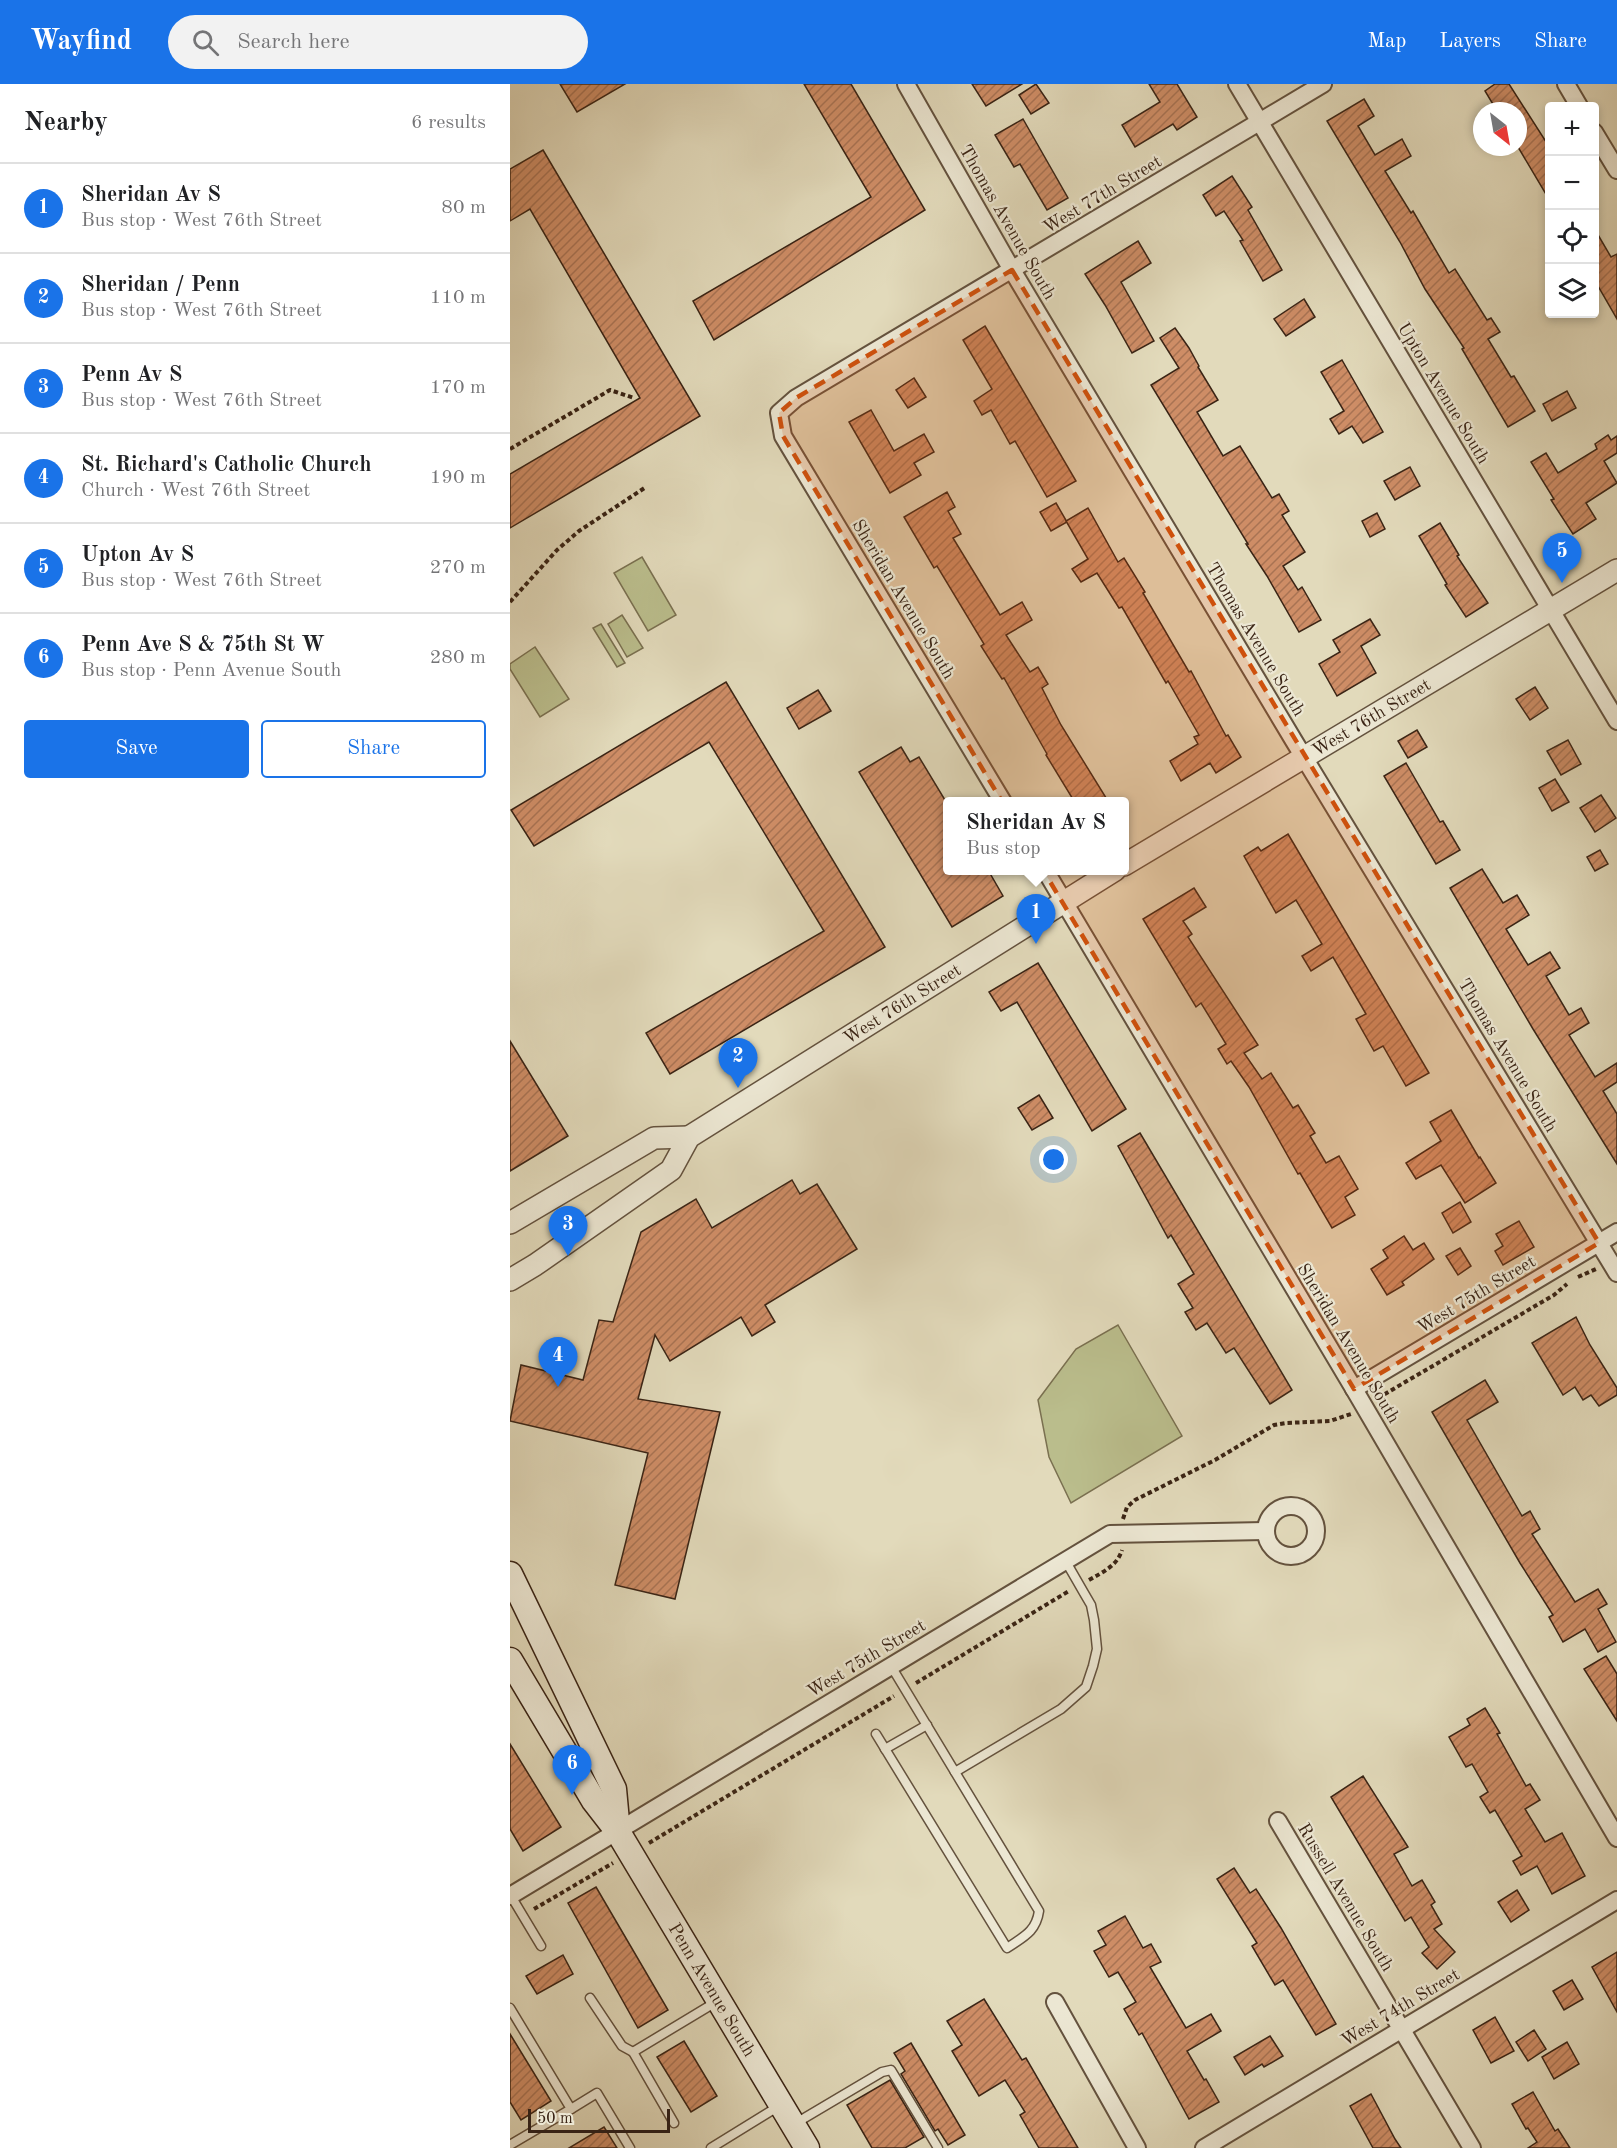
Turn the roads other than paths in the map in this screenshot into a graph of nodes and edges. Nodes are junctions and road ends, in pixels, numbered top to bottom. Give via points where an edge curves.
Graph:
1 (906, 84) edge
2 (1237, 84) edge
3 (1323, 84) edge
4 (1566, 84) edge
5 (1577, 102) edge
6 (1260, 122) junction
7 (1599, 140) edge
8 (1617, 170) edge
9 (1012, 270) junction
10 (779, 413) joint
11 (1617, 570) edge
12 (1551, 609) junction
13 (1617, 721) edge
14 (1304, 757) junction
15 (1001, 797) edge
16 (1129, 863) edge
17 (1048, 875) edge
18 (1107, 875) edge
19 (1063, 902) junction
20 (689, 1137) junction
21 (510, 1223) edge
22 (1617, 1232) edge
23 (1599, 1243) junction
24 (1617, 1273) edge
25 (510, 1280) edge
26 (1354, 1389) junction
27 (1265, 1531) dead end
28 (1065, 1560) junction
29 (510, 1574) edge
30 (510, 1660) edge
31 (891, 1666) junction
32 (927, 1725) junction
33 (876, 1734) dead end
34 (885, 1749) junction
35 (955, 1772) junction
36 (1278, 1821) dead end
37 (618, 1832) junction
38 (1617, 1838) edge
39 (513, 1893) edge
40 (1617, 1900) edge
41 (541, 1946) dead end
42 (590, 1998) dead end
43 (718, 2000) junction
44 (1055, 2002) dead end
45 (510, 2008) edge
46 (1401, 2030) junction
47 (633, 2052) junction
48 (571, 2109) junction
49 (787, 2115) junction
50 (674, 2123) dead end
51 (510, 2145) edge
52 (630, 2148) edge
53 (711, 2148) edge
54 (807, 2148) edge
55 (938, 2148) edge
56 (1137, 2148) edge
57 (1204, 2148) edge
58 (1472, 2148) edge

1 - 9 street, Thomas Avenue South
2 - 6 street, Upton Avenue South
3 - 6 street, West 77th Street
4 - 5 street
6 - 9 street, West 77th Street
6 - 12 street, Upton Avenue South
7 - 8 street
9 - 10 street, West 77th Street via 796,398
9 - 14 street, Thomas Avenue South
10 - 15 street, Sheridan Avenue South via 783,436
11 - 12 street, West 76th Street
12 - 13 street, Upton Avenue South
12 - 14 street, West 76th Street
14 - 16 street, West 76th Street
14 - 23 street, Thomas Avenue South
17 - 19 street, Sheridan Avenue South
18 - 19 street, West 76th Street
19 - 20 street, West 76th Street
19 - 26 street, Sheridan Avenue South
20 - 21 street via 654,1138
20 - 25 street, West 76th Street via 671,1170
22 - 23 street, West 75th Street
23 - 24 street, Thomas Avenue South
23 - 26 street, West 75th Street
26 - 38 street, Sheridan Avenue South
27 - 28 street, West 75th Street via 1110,1534
28 - 31 street, West 75th Street
28 - 35 lane via 1091,1605 1094,1620 1097,1649 1086,1687 1061,1709
29 - 37 main road, Penn Avenue South via 614,1790
30 - 37 main road, Penn Avenue South via 594,1801
31 - 32 lane
31 - 37 street, West 75th Street
32 - 34 lane
32 - 35 lane
33 - 34 lane
34 - 35 lane via 1007,1948 1037,1924 1039,1911
36 - 46 street, Russell Avenue South
37 - 39 street, West 75th Street
37 - 43 main road, Penn Avenue South
39 - 41 lane
40 - 46 street, West 74th Street
42 - 47 lane via 622,2046
43 - 47 lane
43 - 49 main road, Penn Avenue South
44 - 56 street
45 - 48 lane
46 - 57 street, West 74th Street
46 - 58 street, Russell Avenue South
47 - 50 lane
48 - 51 lane
48 - 52 lane via 597,2093
49 - 53 lane
49 - 54 main road, Penn Avenue South
49 - 55 lane via 891,2070

